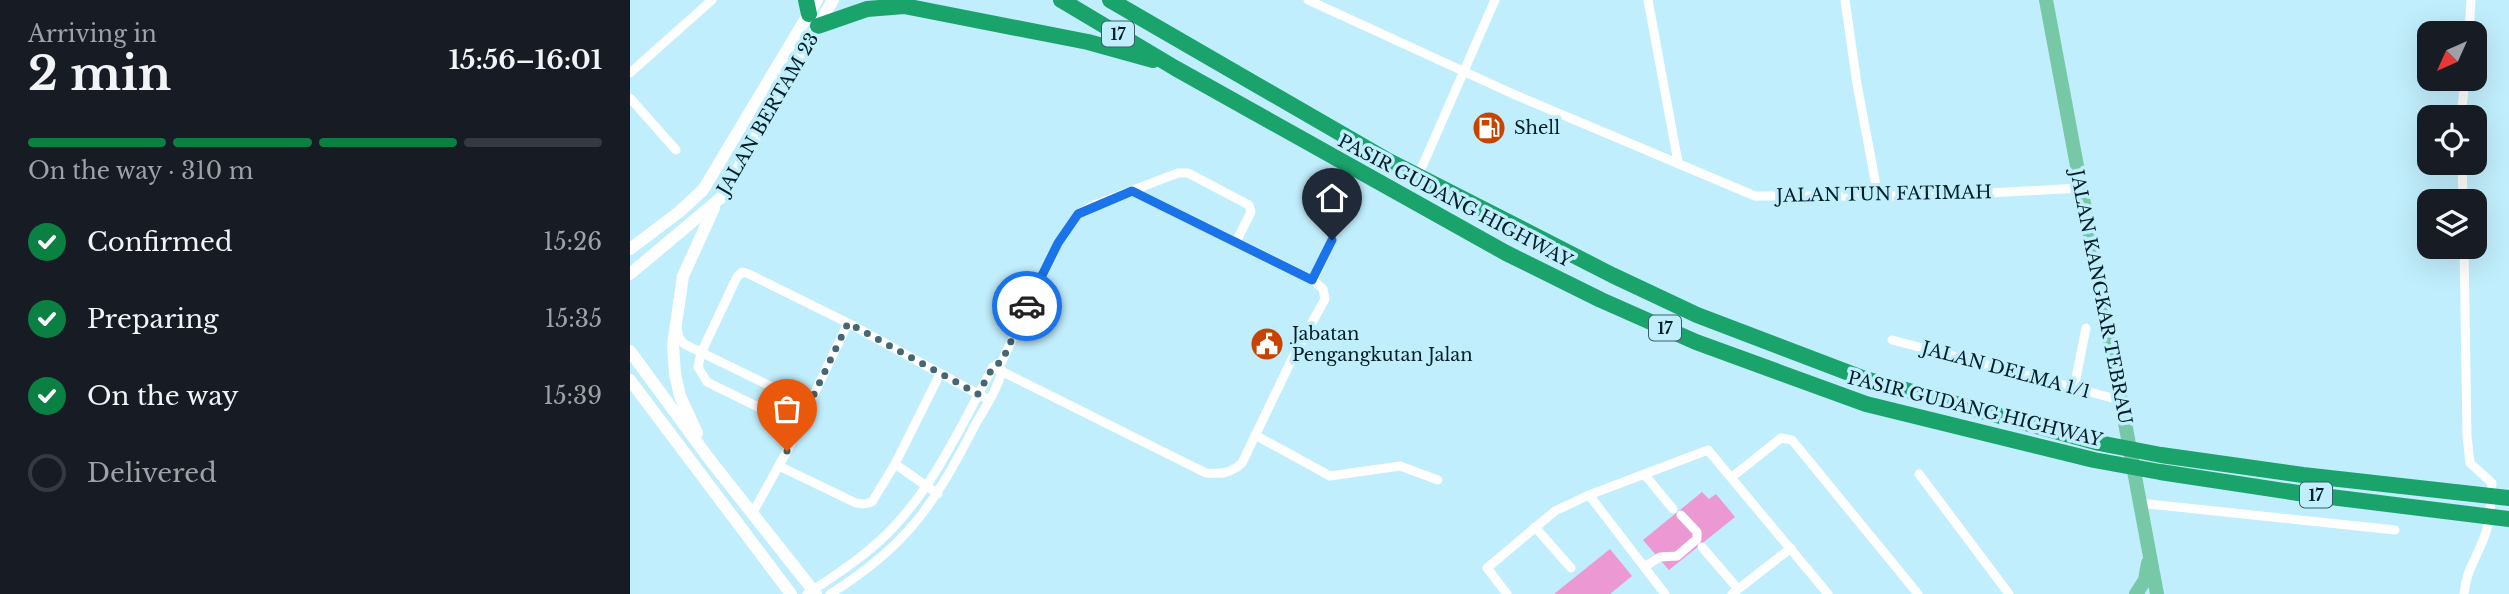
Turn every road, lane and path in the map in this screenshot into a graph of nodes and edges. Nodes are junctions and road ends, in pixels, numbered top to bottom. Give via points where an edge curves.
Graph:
1 (712, 0) edge
2 (833, 0) edge
3 (1061, 0) edge
4 (1110, 0) edge
5 (1308, 0) edge
6 (1495, 0) edge
7 (1648, 0) edge
8 (1845, 0) edge
9 (2046, 0) edge
10 (2472, 0) edge
11 (897, 3) edge
12 (812, 10) edge
13 (2470, 21) edge
14 (1175, 68) junction
15 (1464, 71) junction
16 (630, 73) edge
17 (630, 98) edge
18 (676, 150) dead end
19 (1678, 162) junction
20 (1418, 177) junction
21 (2081, 188) junction
22 (1132, 191) junction
23 (1878, 196) junction
24 (716, 205) junction
25 (1332, 240) dead end
26 (1236, 242) junction
27 (630, 249) edge
28 (2464, 259) edge
29 (630, 274) edge
30 (1312, 280) junction
31 (676, 316) junction
32 (848, 323) junction
33 (2086, 328) dead end
34 (1892, 340) dead end
35 (630, 351) edge
36 (701, 353) junction
37 (1002, 361) junction
38 (993, 367) junction
39 (1002, 372) junction
40 (940, 374) junction
41 (630, 380) edge
42 (2074, 388) junction
43 (978, 394) junction
44 (989, 400) junction
45 (2120, 400) junction
46 (809, 405) junction
47 (799, 427) junction
48 (1255, 435) junction
49 (710, 460) junction
50 (895, 464) junction
51 (779, 466) junction
52 (1919, 474) dead end
53 (1645, 475) junction
54 (1732, 477) junction
55 (1438, 480) dead end
56 (927, 484) junction
57 (938, 494) junction
58 (1589, 495) junction
59 (2509, 498) edge
60 (2139, 503) junction
61 (752, 514) junction
62 (2509, 519) edge
63 (1535, 527) junction
64 (2395, 530) dead end
65 (1702, 547) dead end
66 (1791, 548) junction
67 (2149, 553) junction
68 (1644, 567) junction
69 (1571, 568) dead end
70 (783, 588) edge
71 (1735, 592) edge
72 (812, 593) edge
73 (791, 594) edge
74 (830, 594) edge
75 (1507, 594) edge
76 (1665, 594) edge
77 (1828, 594) edge
78 (1919, 594) edge
79 (2009, 594) edge
80 (2136, 594) edge
81 (2156, 594) edge
82 (2464, 594) edge

1 - 16 street
2 - 12 street, JALAN BERTAM 23
3 - 14 highway, PASIR GUDANG HIGHWAY / 17
4 - 20 highway, PASIR GUDANG HIGHWAY / 17
5 - 15 street, JALAN TUN FATIMAH
6 - 15 street
7 - 19 street
8 - 23 street
9 - 21 main road, JALAN KANGKAR TEBRAU
10 - 13 street
11 - 12 highway via 867,9
11 - 14 highway via 1088,42
12 - 24 street, JALAN BERTAM 23 via 784,84
12 - 27 street, JALAN BERTAM 23 via 703,190
14 - 62 highway, PASIR GUDANG HIGHWAY / 17 via 1506,253 1601,300 1696,342 1866,404 2160,472
15 - 19 street, JALAN TUN FATIMAH
15 - 20 street
17 - 18 street
19 - 23 street, JALAN TUN FATIMAH via 1755,196
20 - 59 highway, PASIR GUDANG HIGHWAY / 17 via 1697,315 1865,379 2099,443 2161,455
21 - 23 street, JALAN TUN FATIMAH
21 - 45 main road, JALAN KANGKAR TEBRAU
22 - 26 street
22 - 26 street via 1188,173 1250,205
22 - 37 street via 1078,214 1058,243
24 - 29 street, JALAN BERTAM 23
24 - 31 street via 688,261
25 - 30 street
26 - 30 street
28 - 82 street via 2467,436 2470,461 2491,483 2491,507
30 - 48 street via 1323,289 1325,299
31 - 36 street via 680,341
31 - 49 street via 677,385
32 - 36 street via 743,272
32 - 40 street
32 - 46 street
33 - 42 street
34 - 42 street, JALAN DELMA 1/1
35 - 49 street
36 - 46 street
36 - 47 street via 698,367 707,382
37 - 38 street
37 - 39 street
38 - 39 street
38 - 43 street
39 - 44 street
39 - 48 street via 1206,474 1233,471 1242,463
40 - 43 street
40 - 50 street
41 - 70 street
42 - 45 street, JALAN DELMA 1/1
43 - 44 street
43 - 56 street
44 - 57 street
45 - 60 main road, JALAN KANGKAR TEBRAU
46 - 47 street
47 - 51 street
48 - 55 street via 1331,476 1400,466
49 - 61 street
50 - 51 street via 872,502 864,504
50 - 56 street
51 - 61 street
52 - 79 street
53 - 54 street via 1708,450
53 - 58 street
53 - 68 street via 1697,532 1698,539 1677,556 1660,557
54 - 66 street
54 - 78 street via 1781,438 1792,440
56 - 57 street
56 - 72 street via 888,533
57 - 74 street via 898,544
58 - 63 street via 1555,511
58 - 68 street
60 - 64 street
60 - 67 main road, JALAN KANGKAR TEBRAU
61 - 72 street
63 - 69 street
63 - 75 street via 1487,568
65 - 71 street
66 - 71 street
66 - 77 street
67 - 80 main road via 2146,580
67 - 81 main road, JALAN KANGKAR TEBRAU
68 - 76 street
70 - 73 street

